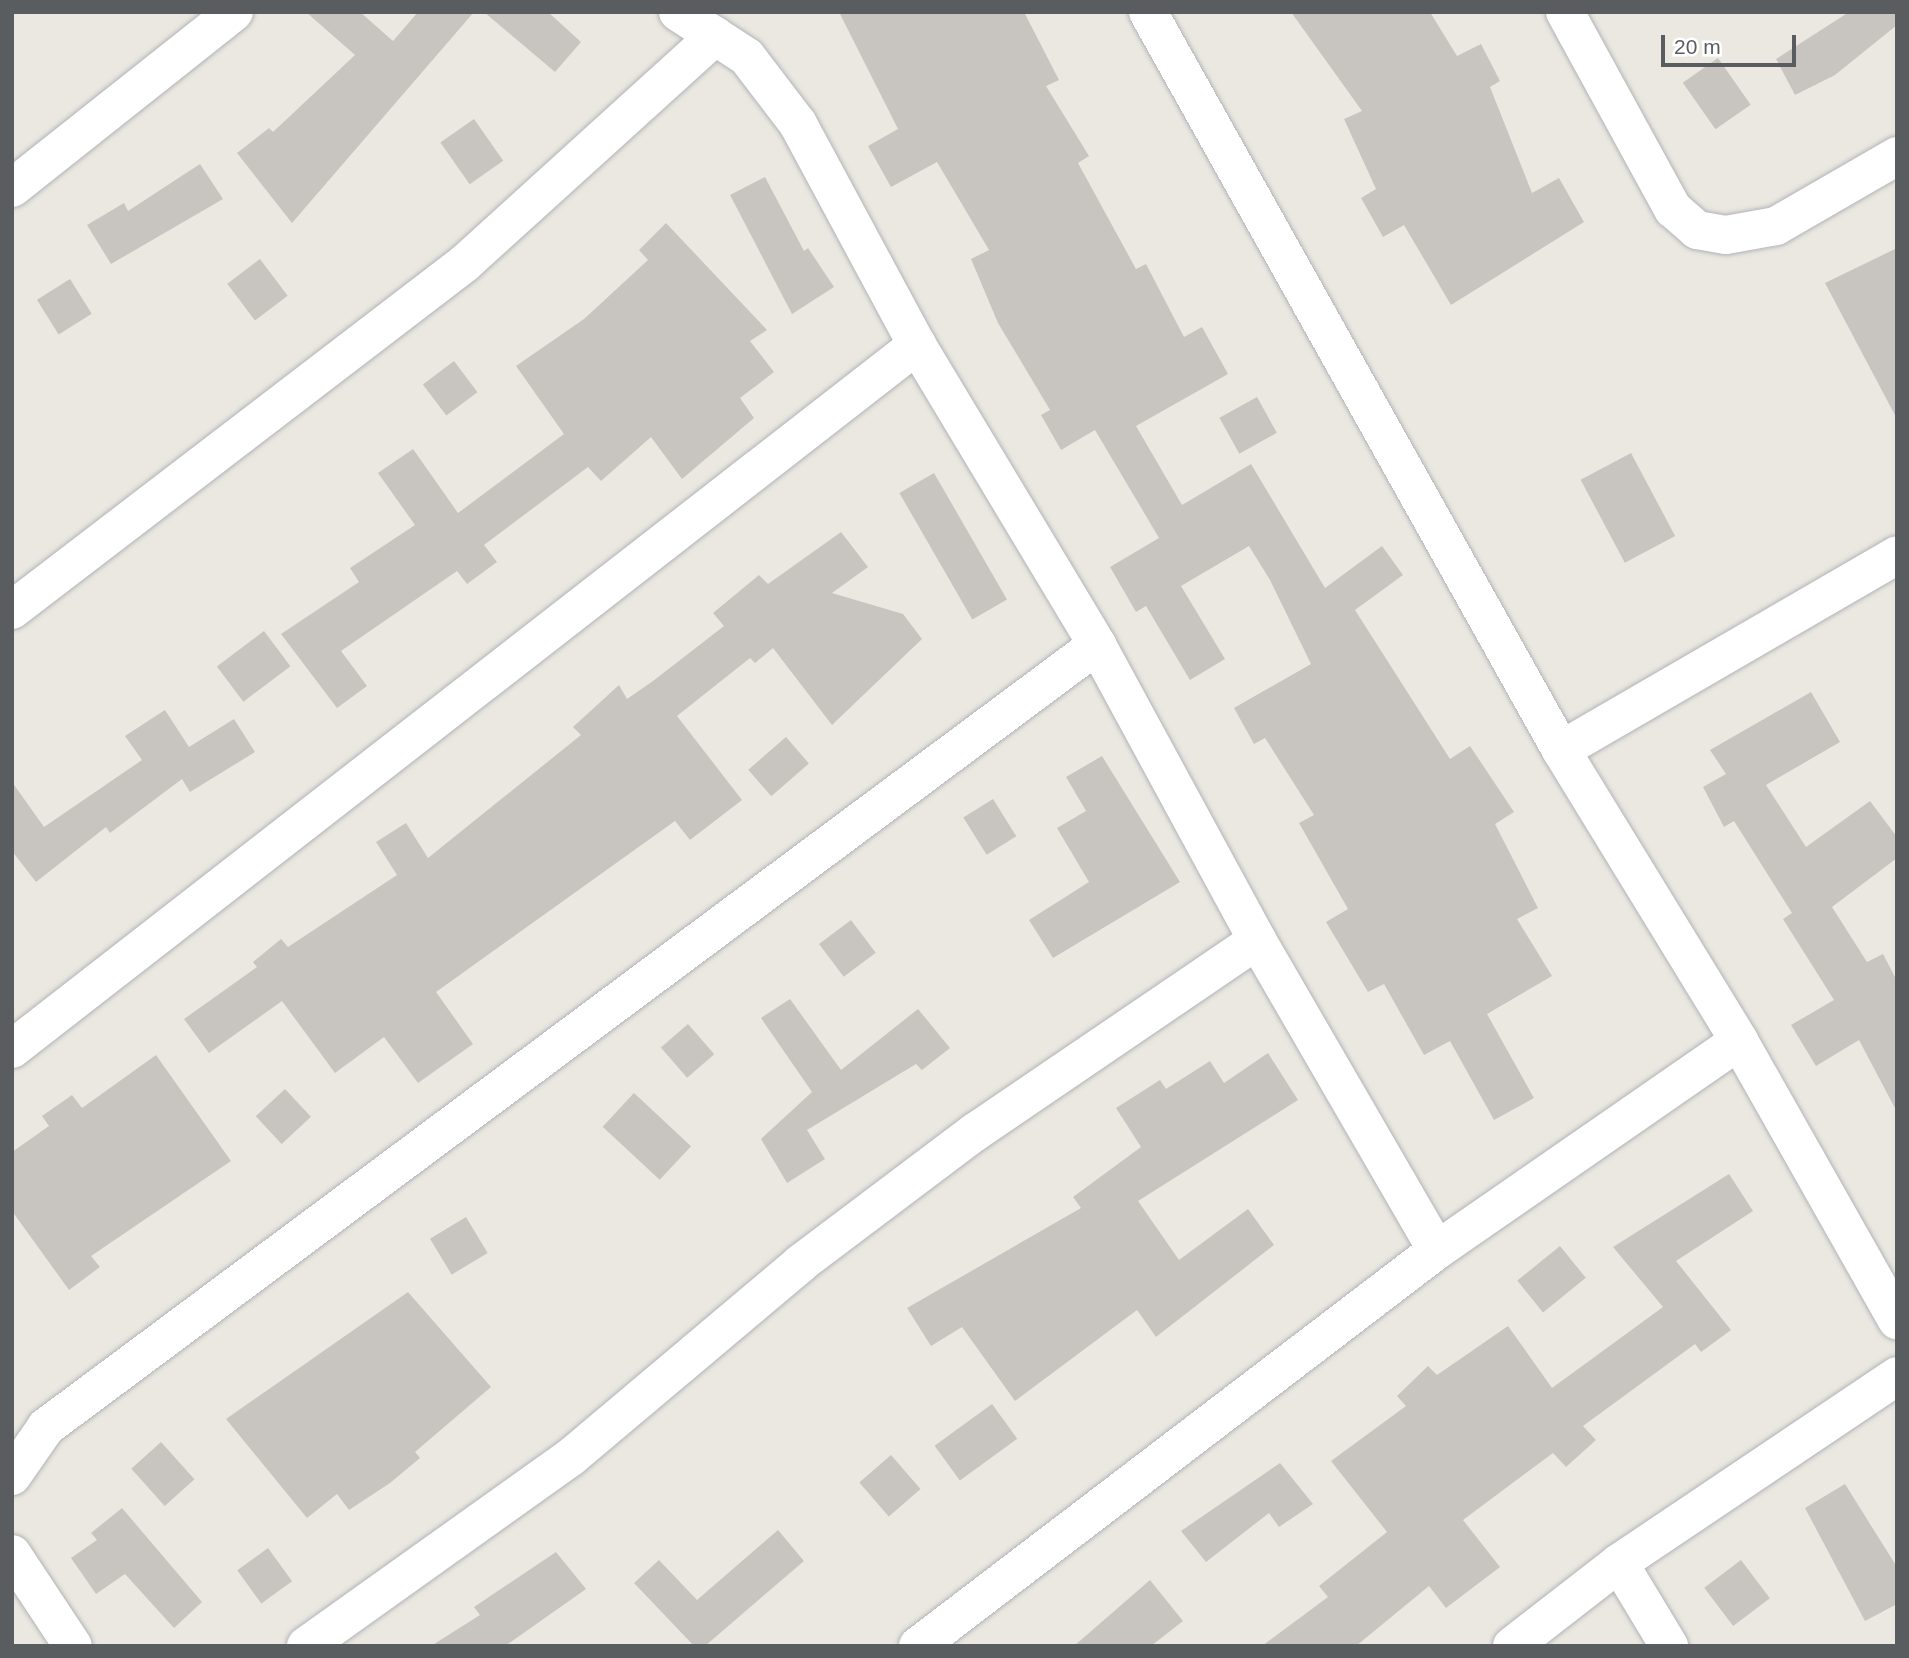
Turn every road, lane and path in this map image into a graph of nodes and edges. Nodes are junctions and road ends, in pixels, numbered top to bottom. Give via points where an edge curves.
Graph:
1 (234, 12) edge
2 (678, 12) edge
3 (1148, 12) edge
4 (1565, 12) edge
5 (715, 36) junction
6 (1897, 156) edge
7 (12, 188) edge
8 (917, 345) junction
9 (1897, 555) edge
10 (12, 610) edge
11 (1097, 645) junction
12 (1561, 750) junction
13 (1257, 940) junction
14 (1739, 1041) junction
15 (12, 1049) edge
16 (1437, 1250) junction
17 (1897, 1320) edge
18 (1897, 1376) edge
19 (12, 1476) edge
20 (12, 1554) edge
21 (1619, 1563) junction
22 (73, 1646) edge
23 (306, 1646) edge
24 (918, 1646) edge
25 (1511, 1646) edge
26 (1669, 1646) edge

1 - 7 street
2 - 5 street
3 - 12 street
4 - 6 street via 1673,209 1697,230 1726,235 1776,226
5 - 8 street via 756,66 798,124
5 - 10 street via 465,263
8 - 11 street
8 - 15 street
9 - 12 street
11 - 13 street
11 - 19 street via 47,1427
12 - 14 street
13 - 16 street
13 - 23 street via 975,1132 801,1263 572,1457
14 - 16 street
14 - 17 street
16 - 24 street
18 - 21 street
20 - 22 street
21 - 25 street
21 - 26 street

